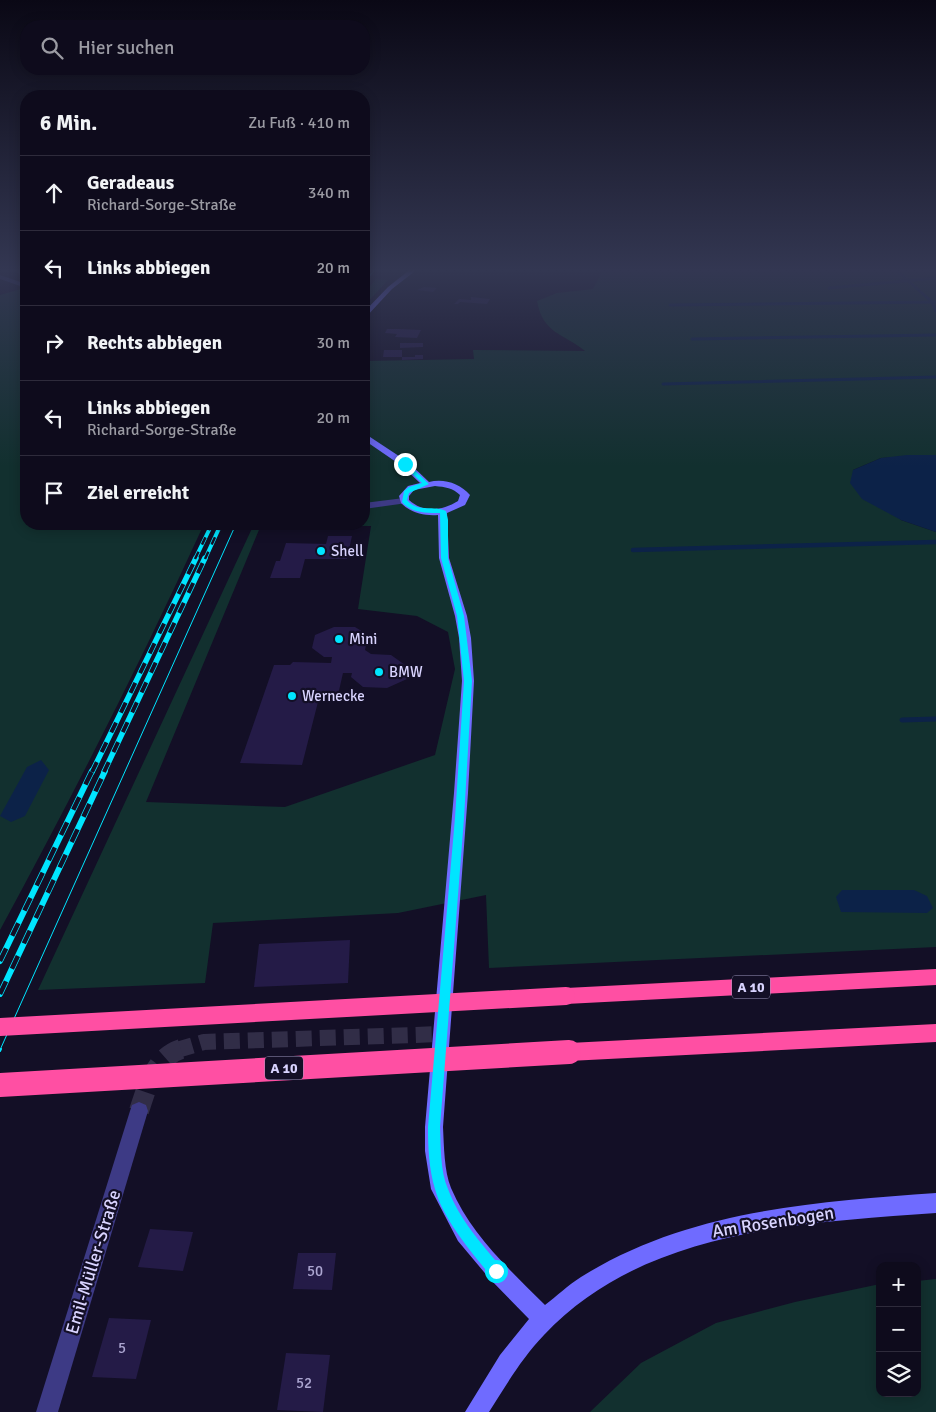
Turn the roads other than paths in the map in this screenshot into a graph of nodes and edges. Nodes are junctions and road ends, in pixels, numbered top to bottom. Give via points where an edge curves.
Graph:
1 (370, 440) edge
2 (426, 484) junction
3 (404, 500) junction
4 (370, 505) edge
5 (442, 511) junction
6 (936, 977) edge
7 (0, 1027) edge
8 (936, 1033) edge
9 (0, 1085) edge
10 (139, 1112) tunnel mouth
11 (936, 1203) edge
12 (544, 1319) junction
13 (47, 1412) edge
14 (476, 1412) edge

1 - 2 main road via 405,464
2 - 3 main road via 411,488
2 - 5 main road via 451,485 465,495 462,503
3 - 4 street
3 - 5 main road via 423,511
5 - 12 main road via 444,558 461,616 468,681 434,1127 435,1151 441,1189 465,1234
6 - 7 highway, A 10, bridge
8 - 9 highway, A 10, bridge
10 - 13 street, Emil-Müller-Straße
11 - 12 main road, Am Rosenbogen via 784,1217 691,1237 620,1264 570,1297
12 - 14 main road, Am Rosenbogen via 520,1347

